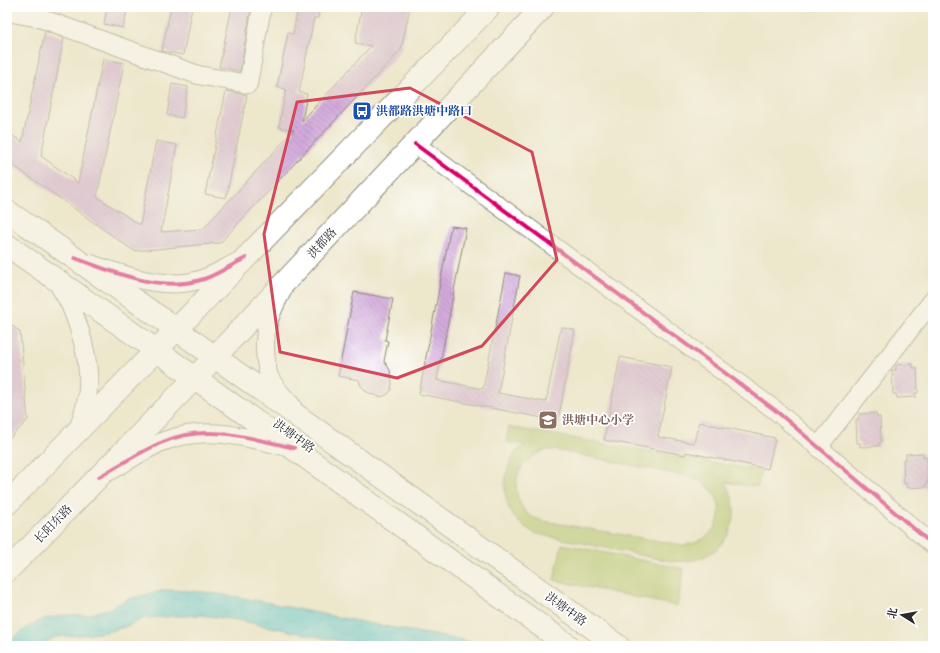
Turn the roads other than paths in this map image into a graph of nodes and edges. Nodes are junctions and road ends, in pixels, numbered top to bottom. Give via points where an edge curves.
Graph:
1 (262, 7) edge
2 (489, 7) edge
3 (542, 7) edge
4 (7, 12) edge
5 (415, 144) junction
6 (7, 211) edge
7 (7, 245) edge
8 (75, 258) junction
9 (246, 258) junction
10 (55, 279) junction
11 (289, 279) junction
12 (933, 300) edge
13 (176, 329) junction
14 (156, 350) junction
15 (215, 357) junction
16 (196, 378) junction
17 (308, 424) junction
18 (77, 432) junction
19 (818, 447) junction
20 (294, 448) junction
21 (99, 477) junction
22 (7, 504) edge
23 (933, 545) edge
24 (7, 571) edge
25 (569, 646) edge
26 (618, 646) edge

1 - 4 street via 248,84 198,75 40,18
2 - 9 main road
3 - 5 main road, 洪都路
5 - 11 main road, 洪都路
5 - 19 street via 775,410
6 - 8 main road, 洪塘中路
7 - 10 main road, 洪塘中路
8 - 9 street via 132,278 159,283 204,279
8 - 13 main road, 洪塘中路
9 - 13 main road
10 - 14 main road, 洪塘中路
10 - 18 street via 72,309 87,365 88,390
11 - 15 main road, 洪都路
11 - 17 street via 268,322 265,338 266,355 269,376 279,392
12 - 19 street
13 - 14 main road
13 - 15 main road, 洪塘中路
14 - 16 main road, 洪塘中路
14 - 18 main road
15 - 16 main road, 洪都路
15 - 17 main road, 洪塘中路
16 - 20 main road, 洪塘中路
16 - 21 main road, 洪都路
17 - 26 main road, 洪塘中路
18 - 22 main road
19 - 23 street
20 - 21 street via 220,433 192,434 164,442
20 - 25 main road, 洪塘中路
21 - 24 main road, 长阳东路

